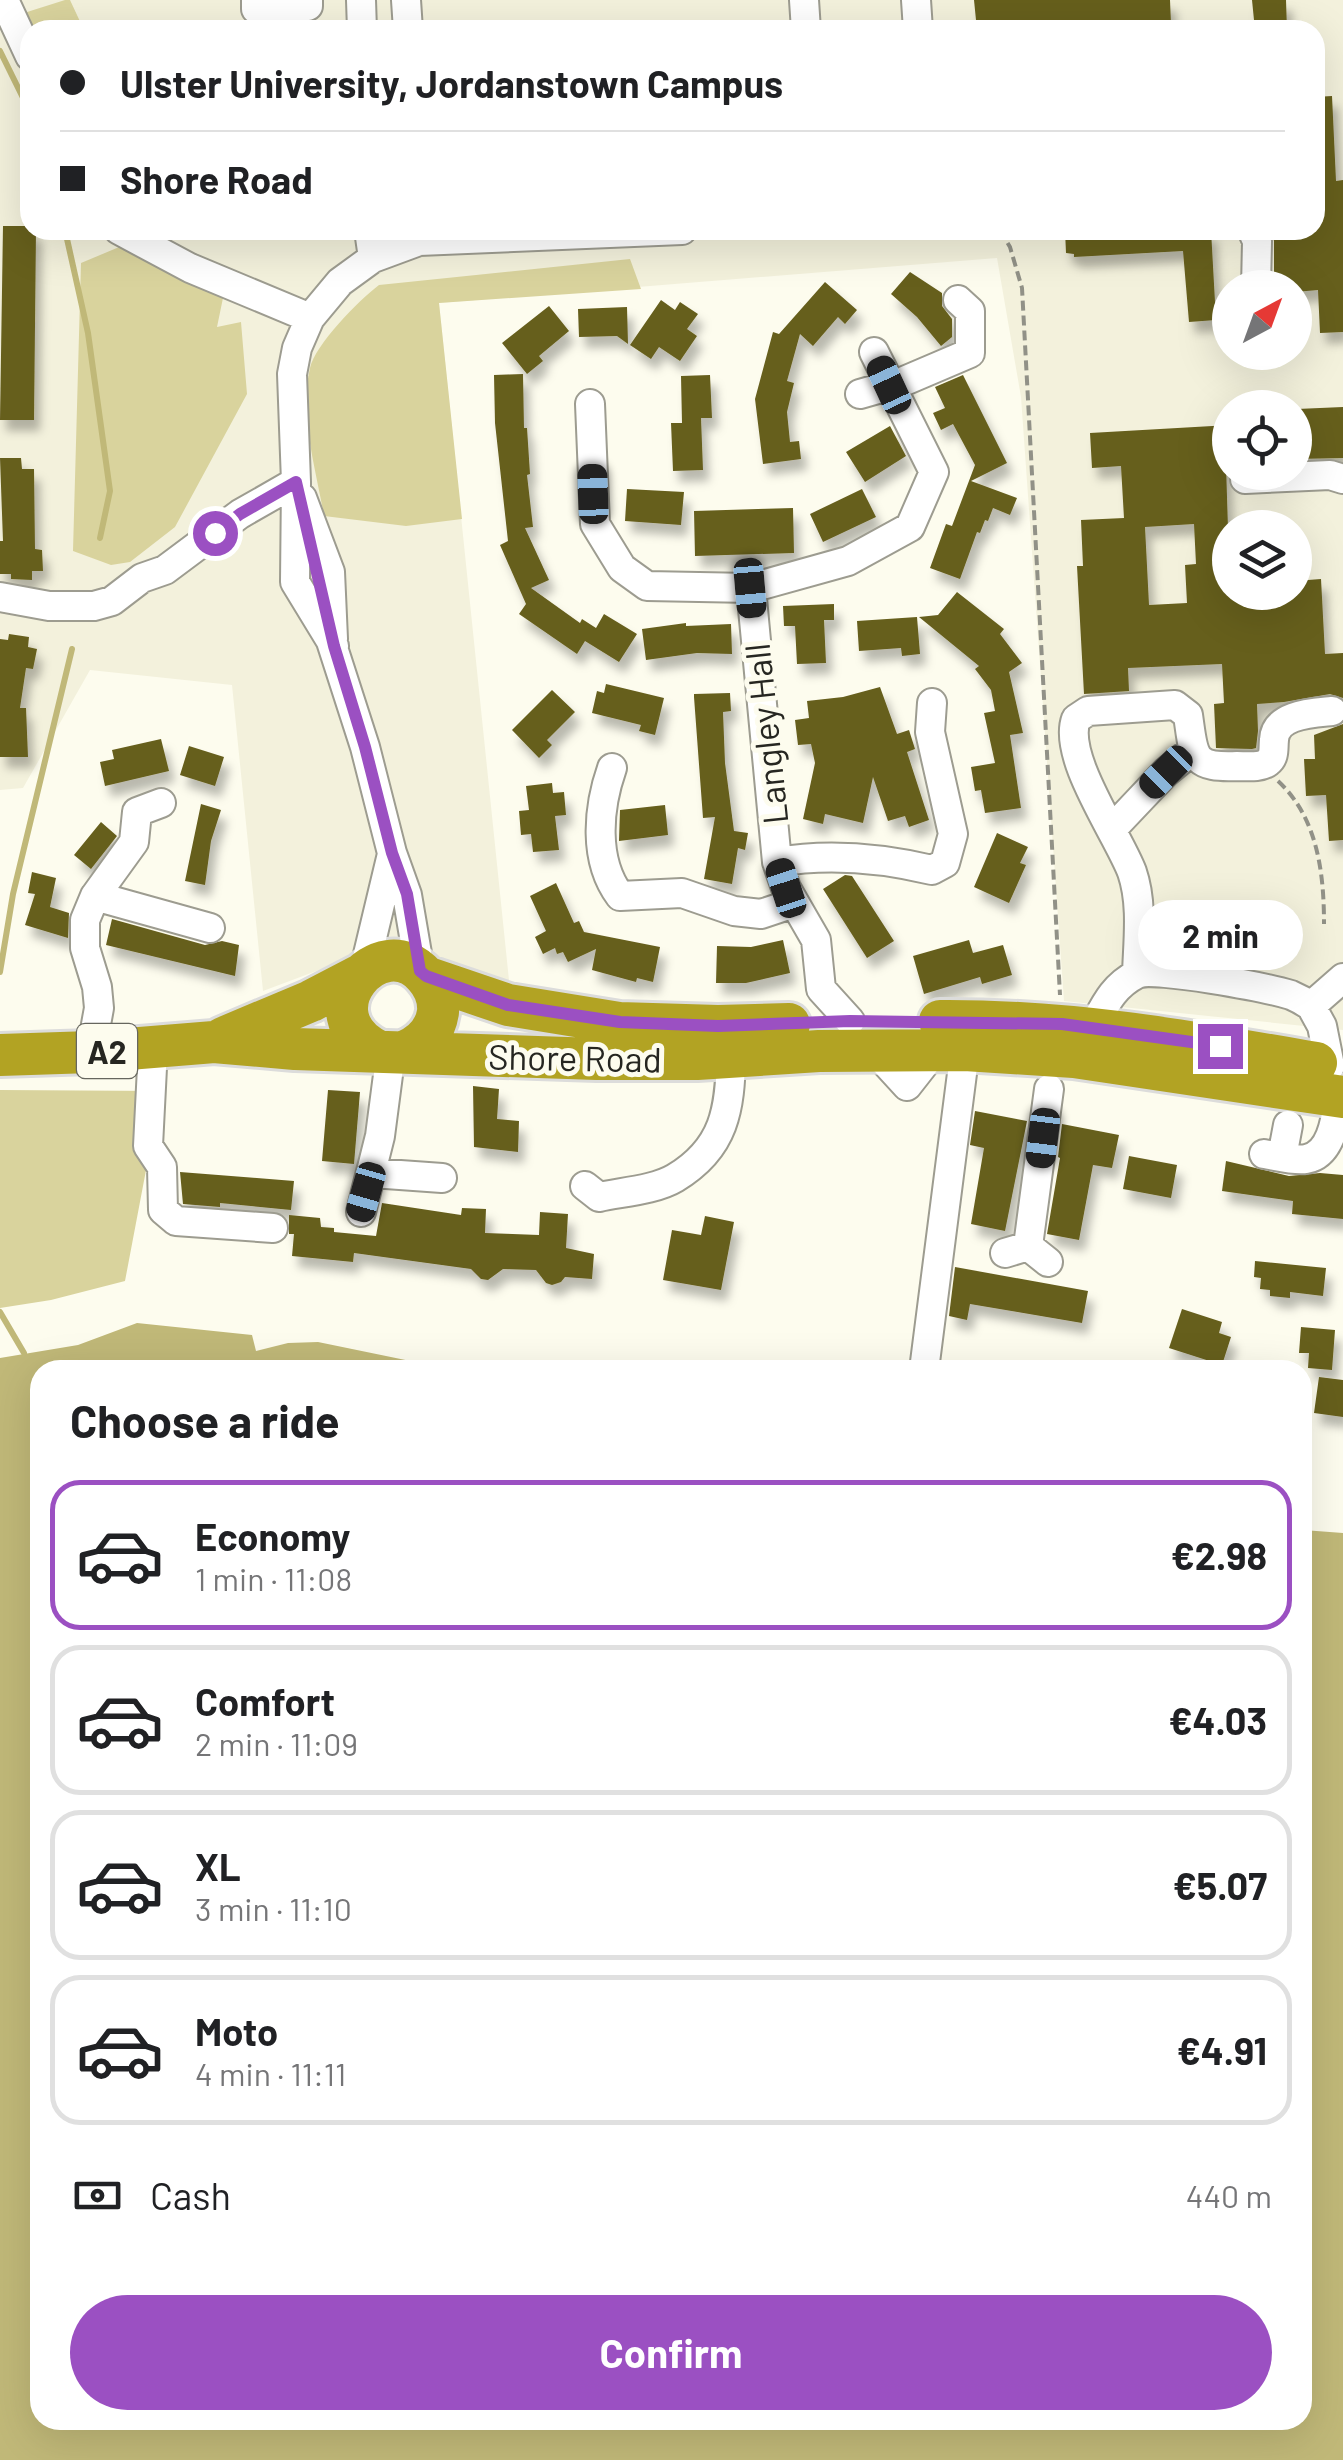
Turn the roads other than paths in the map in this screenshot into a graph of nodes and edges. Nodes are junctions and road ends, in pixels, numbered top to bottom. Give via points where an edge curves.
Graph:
1 (4, 0) edge
2 (256, 0) edge
3 (308, 0) edge
4 (20, 34) edge
5 (137, 240) edge
6 (1257, 240) edge
7 (371, 244) edge
8 (1256, 270) edge
9 (958, 300) dead end
10 (310, 318) junction
11 (874, 352) dead end
12 (889, 385) junction
13 (860, 394) dead end
14 (590, 404) dead end
15 (1312, 476) edge
16 (1343, 479) edge
17 (296, 482) junction
18 (750, 588) junction
19 (0, 597) edge
20 (932, 703) dead end
21 (1332, 711) dead end
22 (1193, 750) junction
23 (612, 768) dead end
24 (161, 802) dead end
25 (1112, 829) junction
26 (392, 853) junction
27 (777, 862) junction
28 (95, 896) junction
29 (794, 903) junction
30 (210, 928) dead end
31 (361, 974) junction
32 (423, 974) junction
33 (1137, 974) junction
34 (1343, 978) edge
35 (821, 989) junction
36 (1311, 1006) junction
37 (792, 1024) junction
38 (862, 1036) junction
39 (214, 1042) junction
40 (1070, 1049) junction
41 (124, 1050) junction
42 (950, 1050) junction
43 (391, 1052) junction
44 (0, 1056) edge
45 (731, 1056) junction
46 (1339, 1082) edge
47 (1288, 1125) dead end
48 (372, 1172) junction
49 (442, 1178) dead end
50 (591, 1201) dead end
51 (361, 1212) dead end
52 (272, 1228) dead end
53 (1027, 1254) dead end
54 (925, 1360) edge

1 - 4 street
2 - 3 street via 256,8 308,6
5 - 10 street
6 - 8 street
7 - 10 street
9 - 12 street via 970,311 970,354
10 - 17 street via 292,374
11 - 12 street
12 - 13 street
12 - 18 street via 934,472 910,528 848,562
14 - 18 street via 594,524 622,568 647,586
15 - 16 street
17 - 19 street via 112,601 49,606
17 - 26 street via 308,579 365,747
18 - 27 street, Langley Hall
20 - 27 street via 930,732 953,834 945,862 932,870 854,856
21 - 22 street via 1303,714 1280,726 1268,763 1212,767
22 - 25 street
22 - 25 street via 1188,715 1175,705 1080,714 1073,726 1082,769
23 - 29 street via 600,837 608,879 620,896 682,893 761,914
24 - 28 street via 137,812 134,842
25 - 33 street via 1133,874
26 - 31 street
26 - 32 street
27 - 29 street, Langley Hall
28 - 30 street
28 - 41 street via 85,920 85,948 99,1008
29 - 35 street, Langley Hall via 816,940
31 - 32 highway, A2 via 386,962
31 - 39 highway, Shore Road / A2
31 - 43 highway via 346,1012 356,1036
32 - 37 highway, Shore Road / A2 via 508,1005 620,1022
32 - 43 highway via 434,988 438,1014 426,1038
33 - 36 street via 1264,989
33 - 40 street via 1112,992
34 - 36 street
35 - 37 street
35 - 38 street
36 - 46 street
37 - 38 highway, Shore Road / A2
38 - 40 highway, Shore Road / A2
38 - 42 highway, Shore Road / A2
38 - 45 highway, Shore Road / A2
39 - 41 highway, Shore Road / A2
39 - 43 highway, Shore Road / A2
40 - 42 highway, Shore Road / A2
40 - 46 highway, Shore Road / A2
40 - 53 street
41 - 44 highway, Shore Road / A2
41 - 52 street via 148,1146 162,1167 163,1210 176,1221
42 - 54 street
43 - 45 highway, Shore Road / A2
43 - 48 street
45 - 50 street via 728,1109 714,1146 673,1180
46 - 47 street via 1333,1126 1320,1152 1307,1160 1274,1155
48 - 49 street
48 - 51 street

